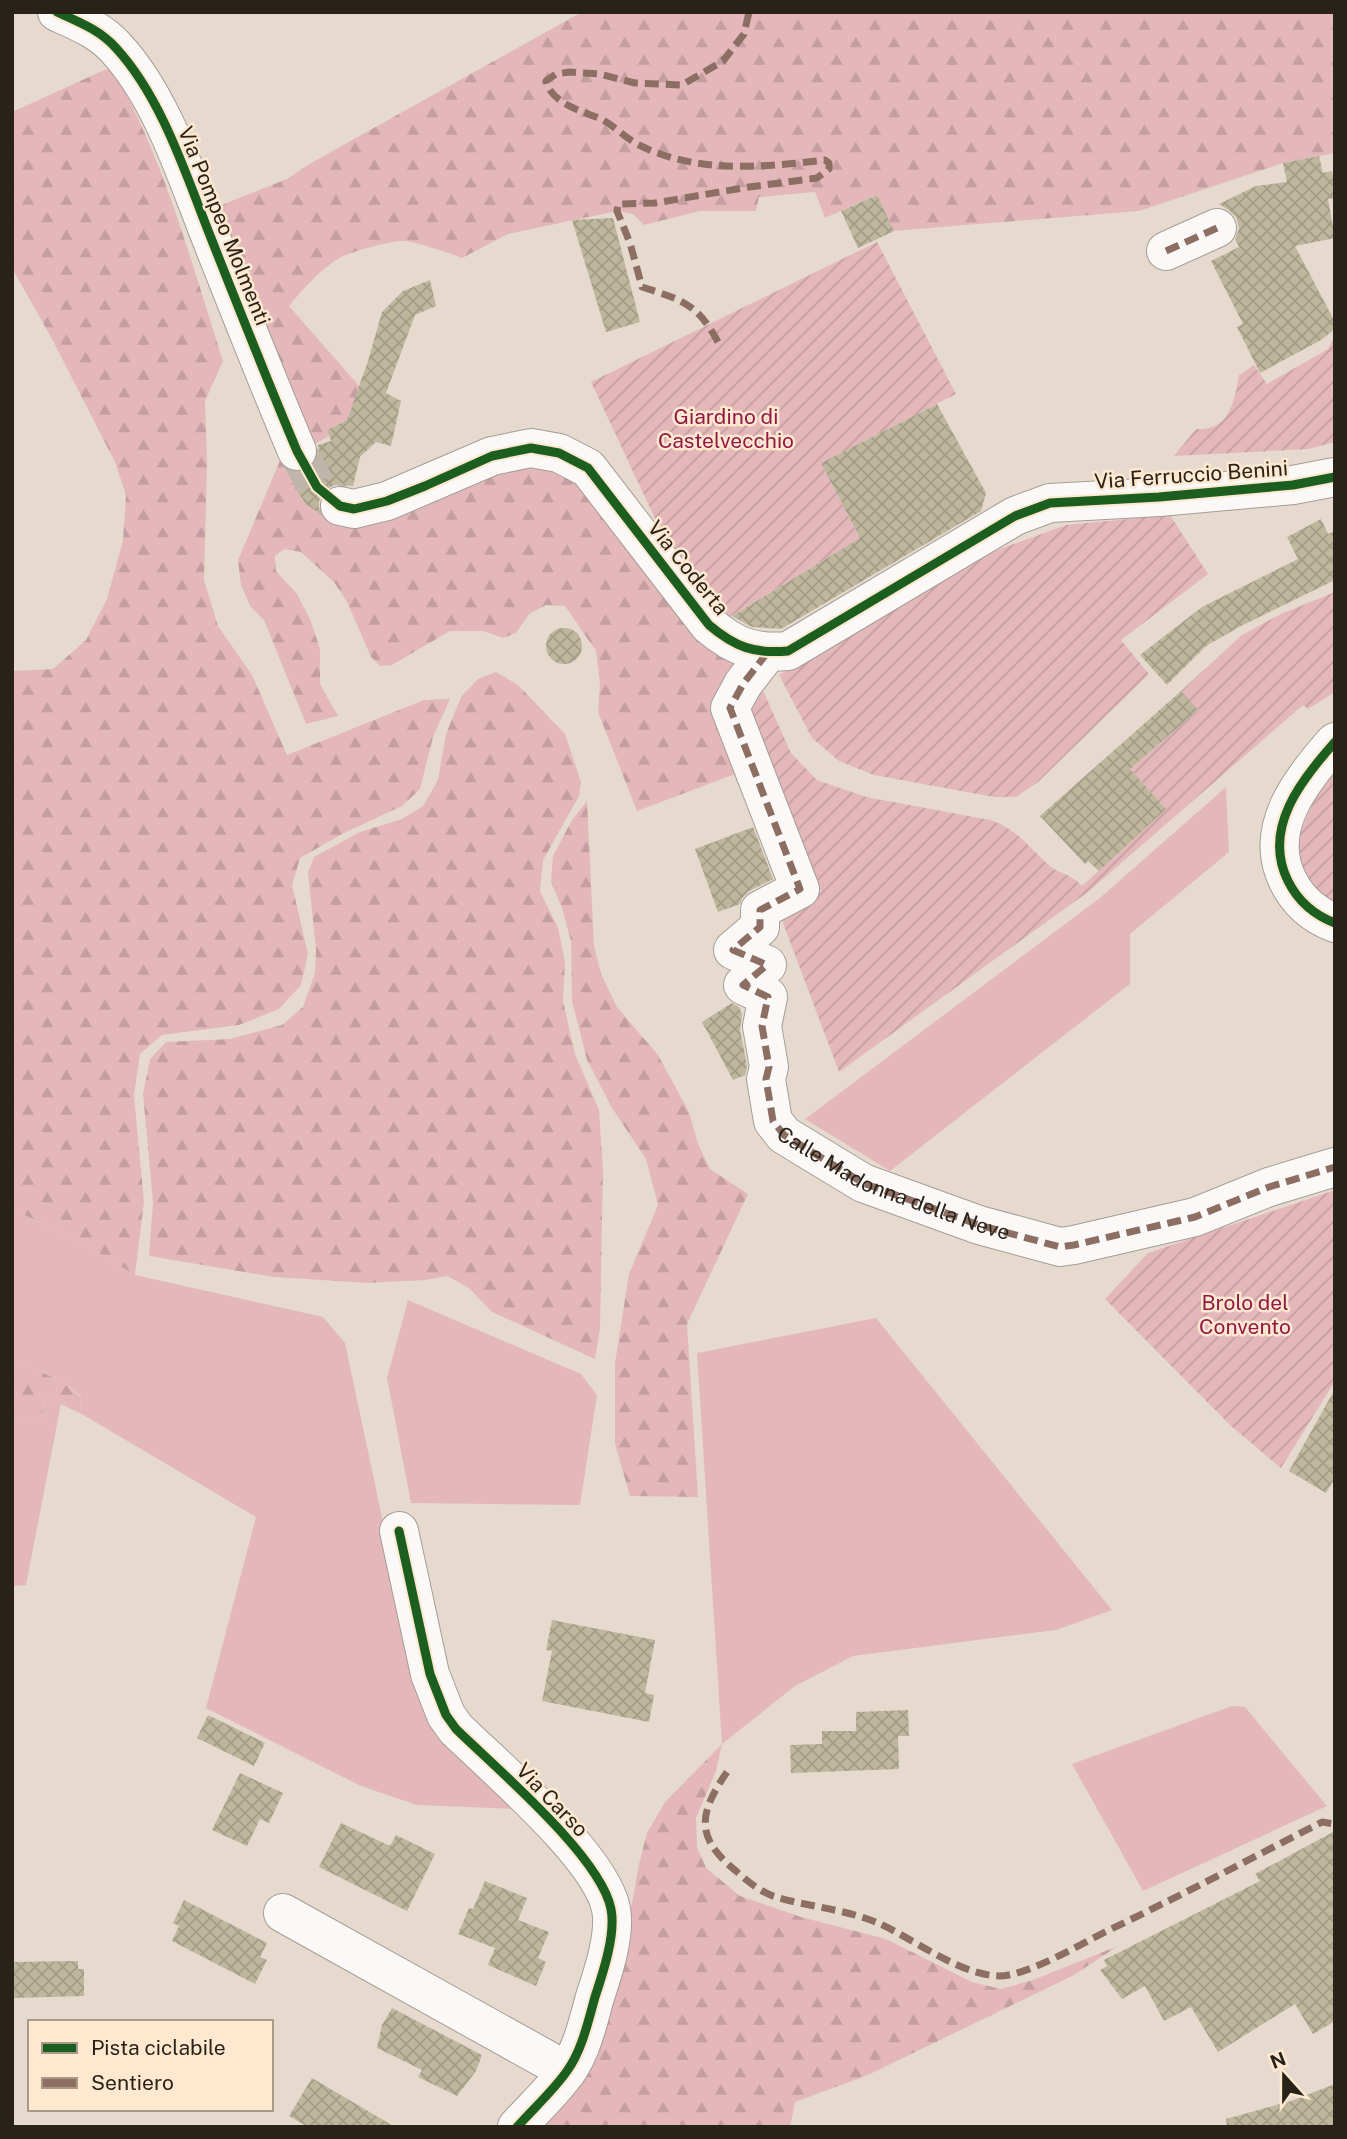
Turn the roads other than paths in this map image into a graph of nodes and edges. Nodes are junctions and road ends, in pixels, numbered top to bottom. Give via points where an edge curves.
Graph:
1 (58, 12) edge
2 (1217, 228) dead end
3 (1166, 251) dead end
4 (297, 451) tunnel mouth
5 (1335, 477) edge
6 (340, 506) dead end
7 (766, 653) junction
8 (1335, 742) edge
9 (1335, 923) edge
10 (1335, 1167) edge
11 (399, 1531) dead end
12 (283, 1913) dead end
13 (567, 2071) junction
14 (517, 2127) edge

1 - 4 street, Via Pompeo Molmenti via 94,28 140,78 184,170
2 - 3 street
5 - 7 street, Via Ferruccio Benini via 1280,486 1050,503 1015,516 788,652
6 - 7 street, Via Coderta via 354,509 387,501 492,456 531,448 559,453 588,468 709,625 742,648
7 - 10 street, Calle Madonna della Neve via 730,708 800,889 760,910 760,927 733,950 767,965 743,985 768,997 762,1026 769,1067 766,1079 773,1121 784,1135 863,1184 979,1225 1060,1247 1195,1217
8 - 9 street via 1300,785 1281,825 1279,845 1280,862 1294,892 1317,915
11 - 13 street, Via Carso via 430,1674 446,1715 571,1841 608,1896 612,1912 607,1962
12 - 13 street
13 - 14 street, Via Carso

